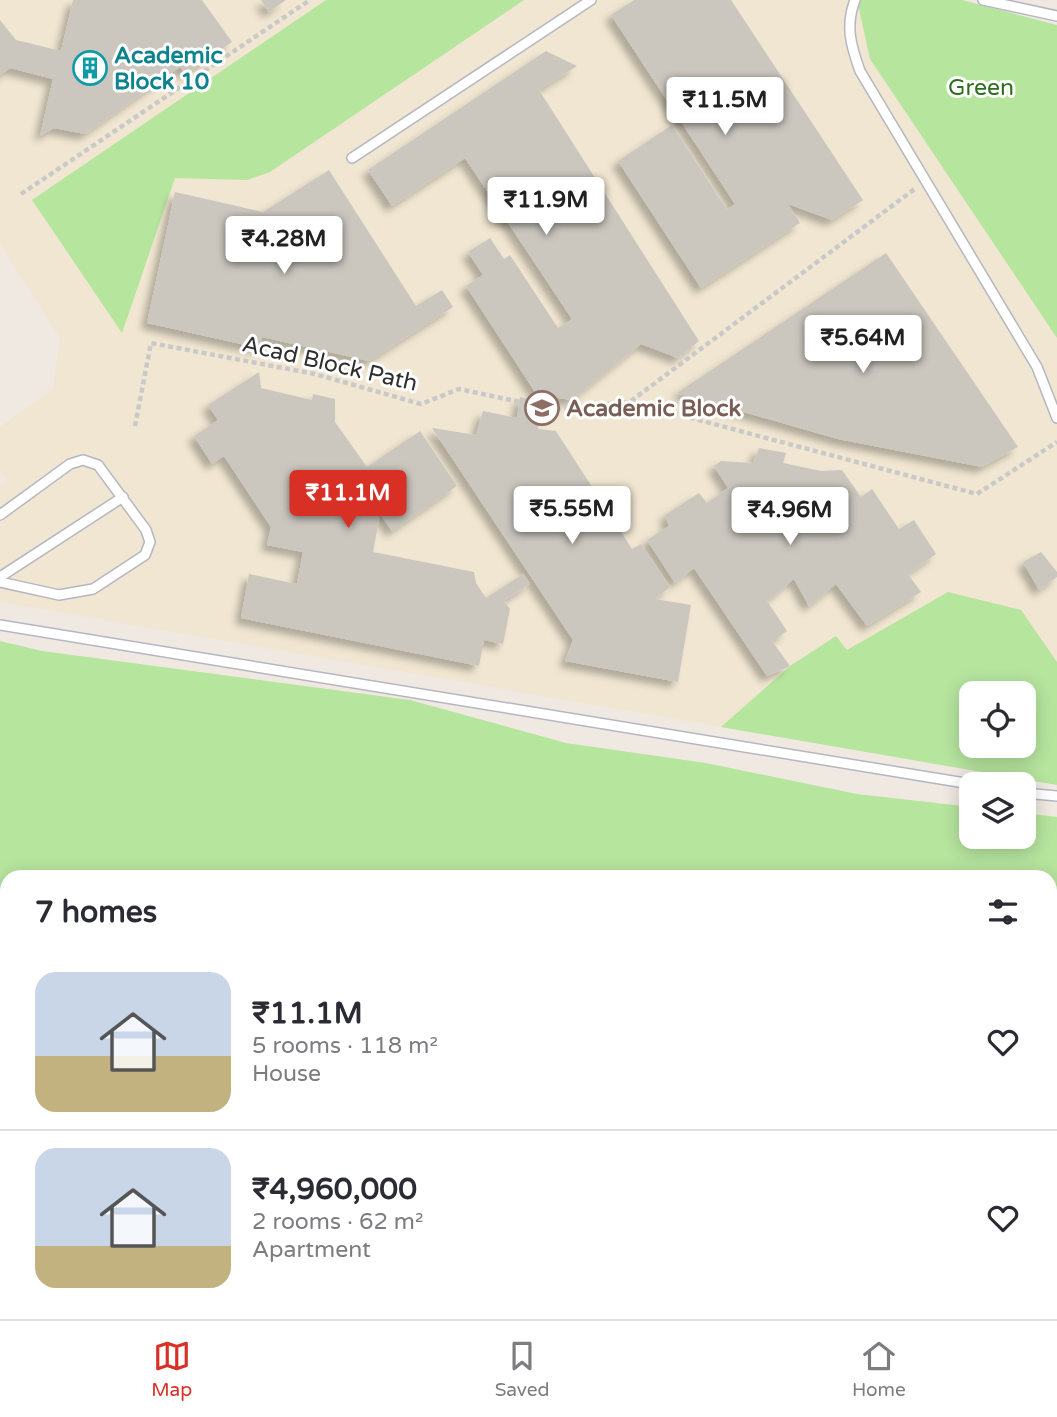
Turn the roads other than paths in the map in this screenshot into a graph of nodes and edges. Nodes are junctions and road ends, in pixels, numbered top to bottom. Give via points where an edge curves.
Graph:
1 (590, 0) edge
2 (855, 0) edge
3 (983, 0) edge
4 (1057, 16) edge
5 (352, 158) dead end
6 (1057, 418) edge
7 (123, 497) junction
8 (0, 515) edge
9 (0, 577) edge
10 (0, 582) edge
11 (0, 625) edge
12 (959, 782) edge
13 (1036, 794) edge
14 (1057, 796) edge

1 - 5 lane
2 - 6 lane via 849,40 860,71 1037,367
3 - 4 lane
7 - 8 lane via 98,466 83,460 70,464
7 - 9 lane
7 - 10 lane via 146,530 150,542 145,555 93,589 72,594
11 - 12 lane
13 - 14 lane

